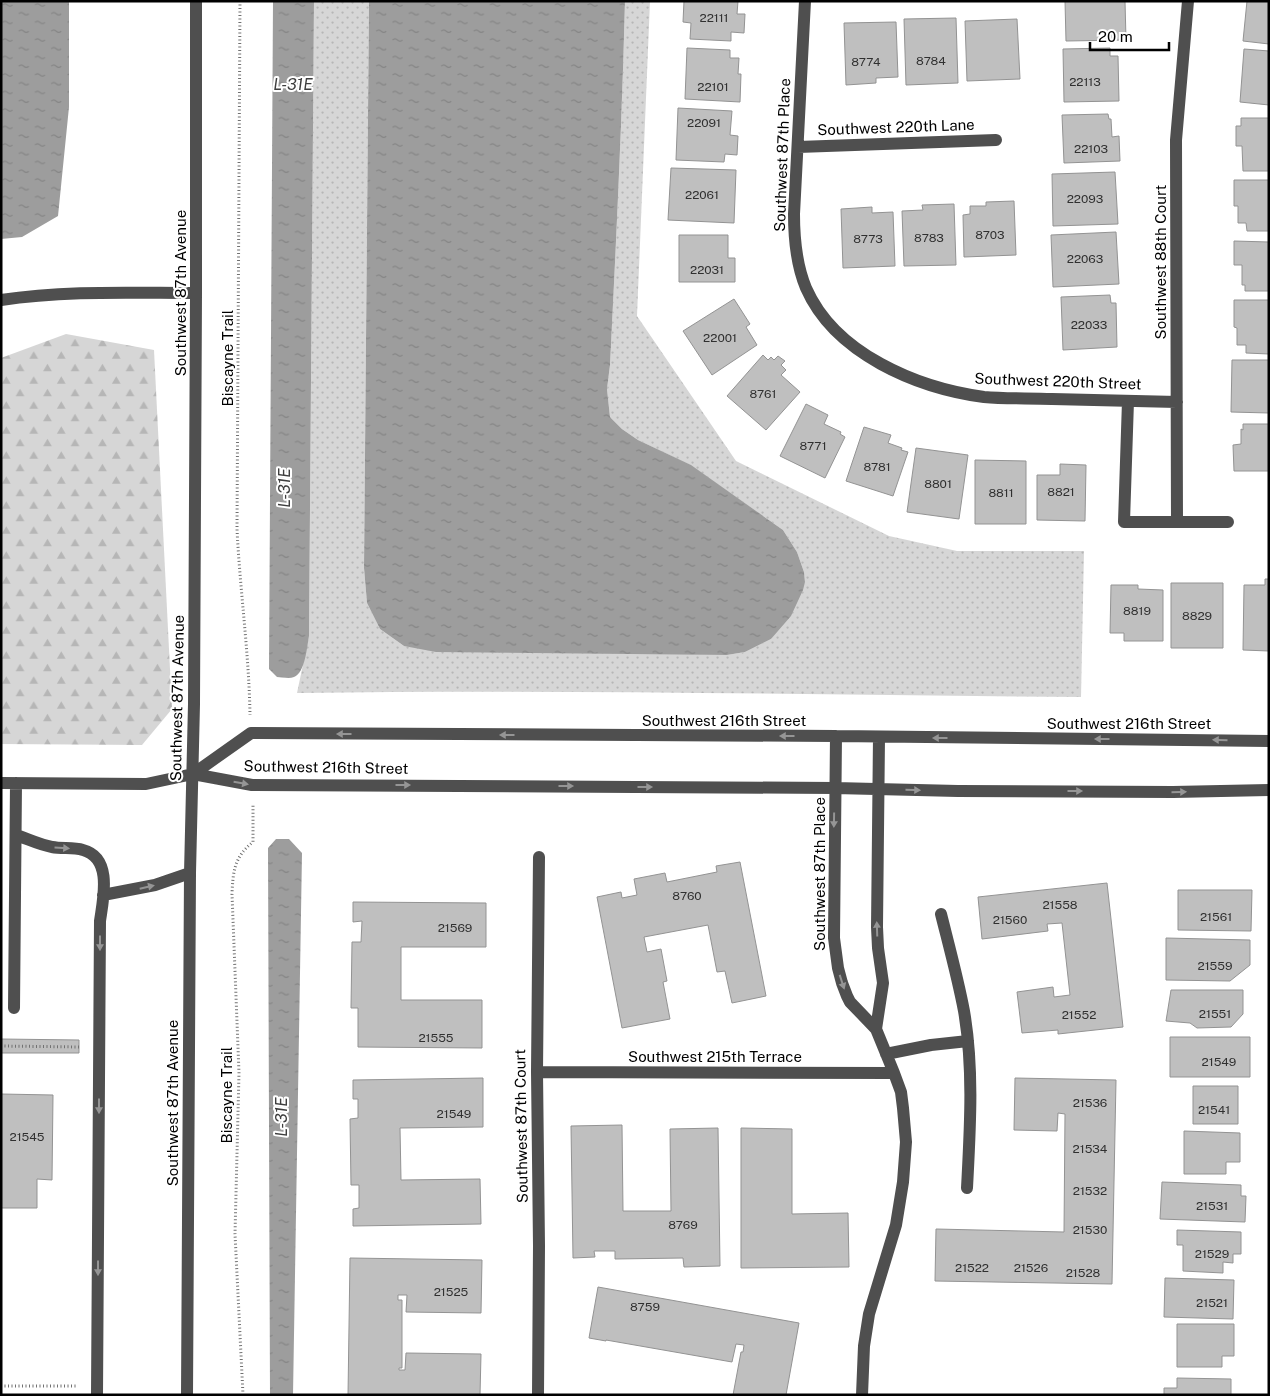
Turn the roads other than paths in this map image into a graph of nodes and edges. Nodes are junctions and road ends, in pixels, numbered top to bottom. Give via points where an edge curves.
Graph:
1 (196, 1) edge
2 (805, 1) edge
3 (1188, 1) edge
4 (996, 140) dead end
5 (798, 147) junction
6 (196, 293) junction
7 (1, 300) edge
8 (816, 306) joint
9 (1128, 401) junction
10 (1178, 402) junction
11 (1177, 522) junction
12 (1228, 522) dead end
13 (836, 736) junction
14 (879, 737) junction
15 (1269, 741) edge
16 (193, 774) junction
17 (1, 782) edge
18 (16, 783) junction
19 (835, 788) junction
20 (878, 789) junction
21 (1269, 790) edge
22 (16, 835) junction
23 (540, 857) dead end
24 (190, 873) junction
25 (103, 895) junction
26 (941, 914) dead end
27 (14, 1008) dead end
28 (876, 1029) junction
29 (968, 1041) junction
30 (886, 1054) junction
31 (536, 1072) junction
32 (894, 1073) junction
33 (967, 1188) dead end
34 (97, 1395) edge
35 (187, 1395) edge
36 (538, 1395) edge
37 (862, 1395) edge

1 - 6 street, Southwest 87th Avenue
2 - 5 street, Southwest 87th Place
3 - 10 street, Southwest 88th Court via 1176,140
4 - 5 street, Southwest 220th Lane
5 - 8 street, Southwest 87th Place via 794,214 796,249 802,278
6 - 7 street via 53,294
6 - 16 street, Southwest 87th Avenue
8 - 9 street, Southwest 220th Street via 840,335 860,351 919,381 992,398
9 - 10 street, Southwest 220th Street
9 - 11 street via 1124,522
10 - 11 street, Southwest 88th Court
11 - 12 street
13 - 14 street, Southwest 216th Street
13 -> 16 street, Southwest 216th Street via 251,733
13 - 19 street, Southwest 87th Place
15 -> 14 street, Southwest 216th Street
14 - 20 street
16 - 18 street, Southwest 216th Street via 146,784
16 -> 19 street, Southwest 216th Street via 252,785
16 - 24 street, Southwest 87th Avenue
17 - 18 street, Southwest 216th Street
18 - 22 street
19 - 20 street, Southwest 216th Street
19 -> 28 street, Southwest 87th Place via 834,938 838,968 850,1002
20 -> 21 street, Southwest 216th Street
28 -> 20 street via 883,983 877,927
22 -> 25 street via 51,847 92,854 103,873
22 - 27 street
23 - 31 street, Southwest 87th Court
25 -> 24 street via 156,885
24 - 35 street, Southwest 87th Avenue
25 -> 34 street via 100,921
26 - 29 street
28 - 30 street, Southwest 87th Place
29 - 30 street
29 - 33 street
30 - 32 street, Southwest 87th Place
31 - 32 street, Southwest 215th Terrace
31 - 36 street, Southwest 87th Court
32 - 37 street, Southwest 87th Place via 904,1108 906,1160 896,1225 869,1314

